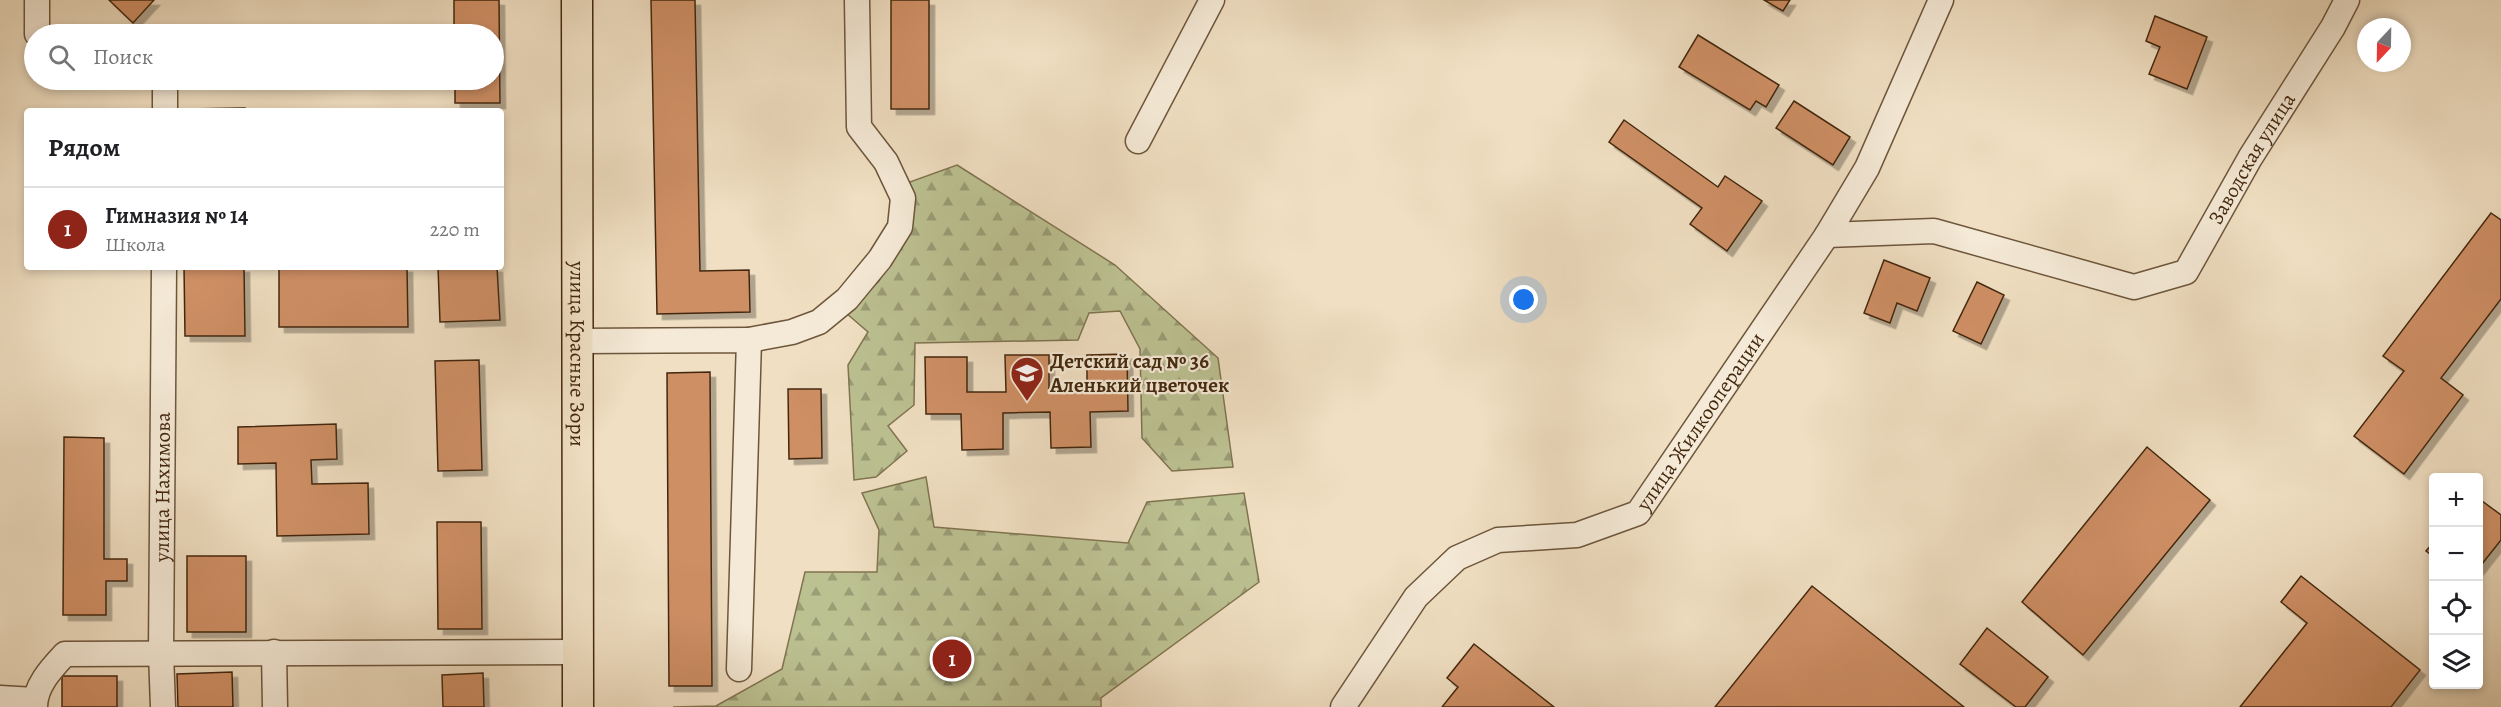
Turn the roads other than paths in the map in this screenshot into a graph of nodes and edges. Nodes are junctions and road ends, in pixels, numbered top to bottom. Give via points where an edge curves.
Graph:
1 (37, 0) edge
2 (577, 0) edge
3 (857, 0) edge
4 (1212, 0) edge
5 (1941, 0) edge
6 (2347, 0) edge
7 (38, 24) edge
8 (165, 90) edge
9 (165, 108) edge
10 (1138, 141) dead end
11 (1827, 235) junction
12 (164, 270) edge
13 (749, 340) junction
14 (578, 341) junction
15 (274, 652) junction
16 (578, 652) junction
17 (161, 653) junction
18 (739, 669) dead end
19 (0, 698) edge
20 (35, 703) edge
21 (163, 707) edge
22 (275, 707) edge
23 (578, 707) edge
24 (1343, 707) edge

1 - 7 street
2 - 14 main road, улица Красные Зори
3 - 13 street via 859,127 886,162 903,198 900,227 847,299 819,322
4 - 10 street
5 - 11 street, улица Жилкооперации via 1867,168
6 - 11 street, Заводская улица via 2186,272 2134,287 1934,231
8 - 9 street
11 - 24 street, улица Жилкооперации via 1638,513 1577,535 1498,540 1457,558 1416,597
12 - 17 street, улица Нахимова
13 - 14 street
13 - 18 street
14 - 16 main road, улица Красные Зори
15 - 16 street
15 - 17 street
15 - 22 street
16 - 23 main road, улица Красные Зори
17 - 20 street via 65,654 47,674
17 - 21 street, улица Нахимова
19 - 20 street

